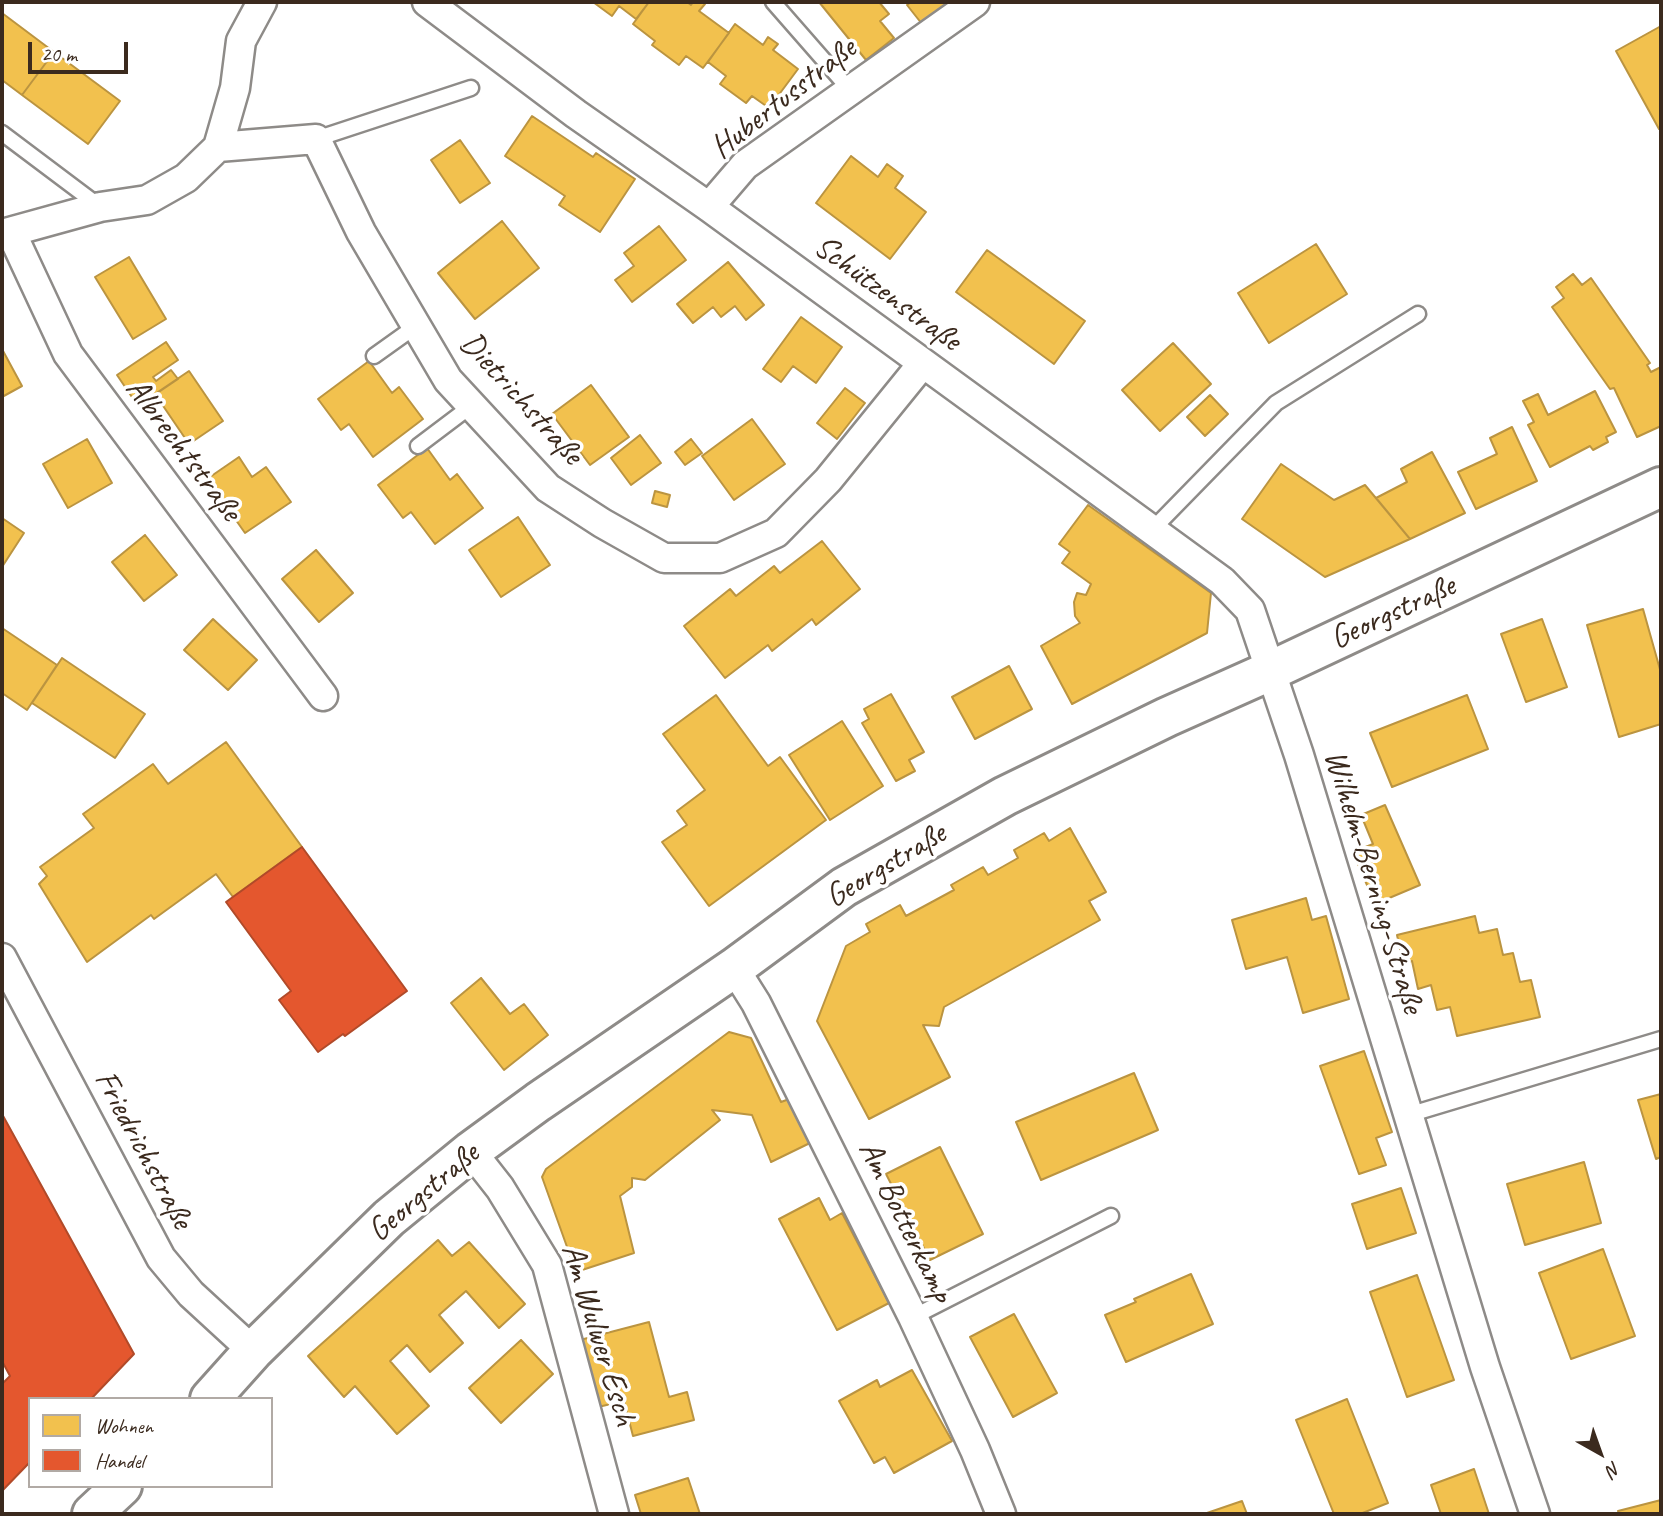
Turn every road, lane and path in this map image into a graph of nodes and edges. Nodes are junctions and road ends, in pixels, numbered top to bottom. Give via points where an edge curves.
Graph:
1 (262, 2) edge
2 (427, 2) edge
3 (773, 2) edge
4 (975, 2) edge
5 (471, 88) dead end
6 (850, 90) junction
7 (2, 133) edge
8 (316, 139) junction
9 (218, 147) junction
10 (100, 207) junction
11 (709, 207) junction
12 (7, 233) edge
13 (1418, 314) dead end
14 (416, 326) junction
15 (374, 356) dead end
16 (923, 363) junction
17 (471, 406) junction
18 (418, 446) dead end
19 (1661, 487) edge
20 (1152, 531) junction
21 (1270, 671) junction
22 (323, 696) dead end
23 (2, 958) edge
24 (734, 968) junction
25 (1661, 1039) edge
26 (1408, 1115) junction
27 (471, 1151) junction
28 (1111, 1216) dead end
29 (913, 1317) junction
30 (253, 1351) junction
31 (213, 1397) edge
32 (120, 1488) edge
33 (92, 1514) edge
34 (614, 1514) edge
35 (1001, 1514) edge
36 (1535, 1514) edge

1 - 9 street via 241,41 235,88
2 - 11 street, Schützenstraße
3 - 6 lane
4 - 6 street, Hubertusstraße
5 - 8 lane
6 - 11 street, Hubertusstraße via 745,165
7 - 10 lane
8 - 9 street
8 - 14 street, Dietrichstraße via 361,232
9 - 10 street via 186,178 147,200
10 - 12 street
11 - 16 street, Schützenstraße
12 - 22 street, Albrechtstraße via 68,354
13 - 20 lane via 1276,403
14 - 15 lane
14 - 17 street, Dietrichstraße via 448,380
16 - 17 street, Dietrichstraße via 828,480 776,533 720,558 664,558 602,523 548,488
16 - 20 street, Schützenstraße
17 - 18 lane
19 - 21 main road, Georgstraße
20 - 21 street, Schützenstraße via 1222,581 1250,610
21 - 24 main road, Georgstraße via 1005,796 844,887
21 - 26 street, Wilhelm-Berning-Straße
23 - 30 street, Friedrichstraße via 161,1258 191,1294
24 - 27 main road, Georgstraße
24 - 29 street, Am Botterkamp via 756,1003
25 - 26 lane
26 - 36 street, Wilhelm-Berning-Straße
27 - 30 main road, Georgstraße via 389,1218
27 - 34 street, Am Wulwer Esch via 500,1188 547,1265
28 - 29 lane
29 - 35 street, Am Botterkamp
30 - 31 main road, Georgstraße
32 - 33 main road

